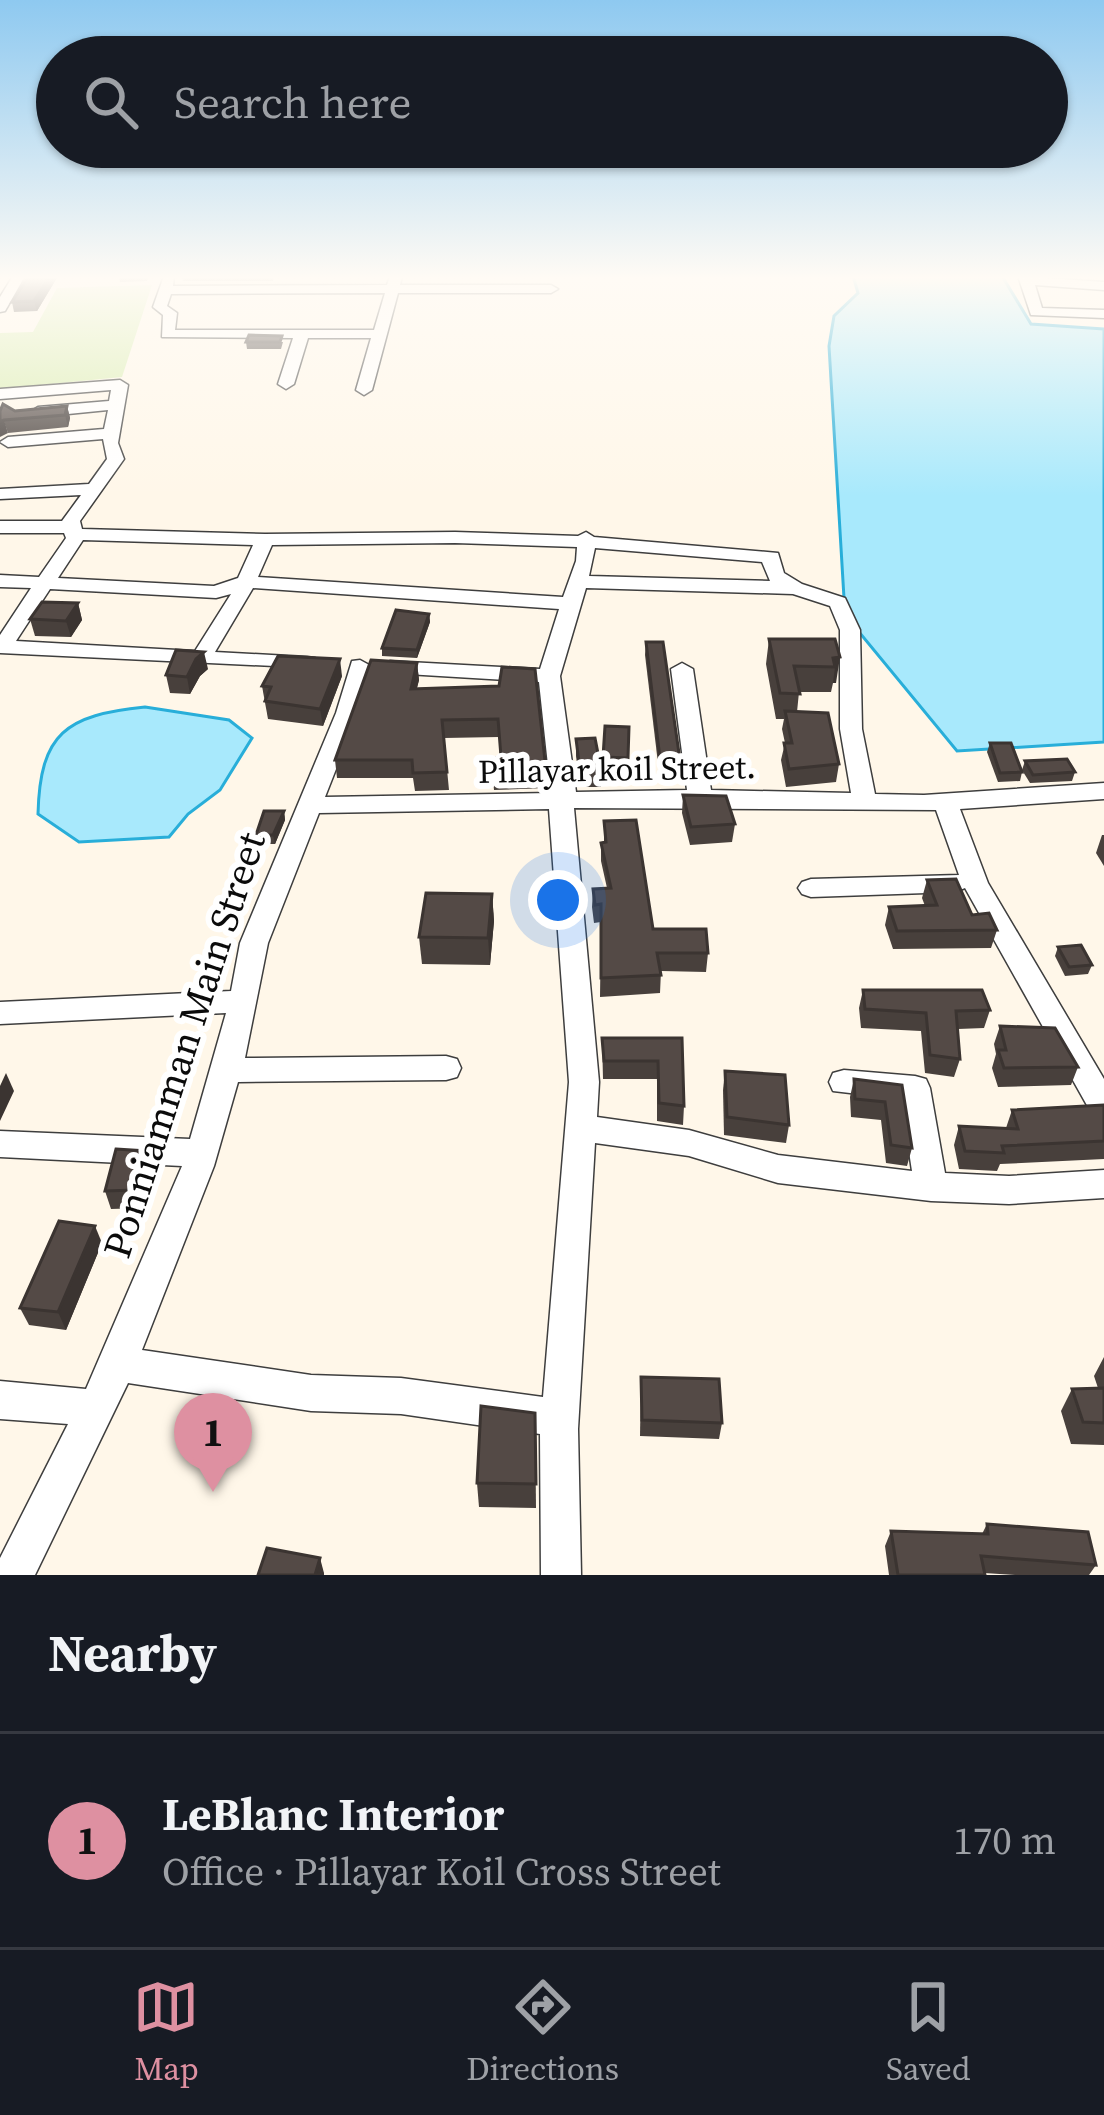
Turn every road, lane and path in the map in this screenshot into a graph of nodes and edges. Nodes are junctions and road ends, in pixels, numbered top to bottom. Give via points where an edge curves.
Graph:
1 (297, 350) edge
2 (377, 350) edge
3 (286, 384) dead end
4 (364, 390) dead end
5 (10, 400) edge
6 (110, 433) junction
7 (8, 442) dead end
8 (94, 489) junction
9 (0, 494) edge
10 (0, 527) edge
11 (72, 530) junction
12 (586, 538) junction
13 (265, 540) junction
14 (0, 581) edge
15 (246, 582) junction
16 (44, 584) junction
17 (795, 587) junction
18 (574, 593) junction
19 (1, 649) edge
20 (201, 657) junction
21 (360, 666) junction
22 (682, 669) dead end
23 (549, 676) junction
24 (1104, 791) edge
25 (700, 798) junction
26 (566, 801) junction
27 (864, 801) junction
28 (934, 802) junction
29 (311, 806) junction
30 (975, 883) junction
31 (811, 888) dead end
32 (240, 1000) junction
33 (0, 1013) edge
34 (446, 1068) dead end
35 (226, 1070) junction
36 (844, 1082) dead end
37 (1104, 1107) edge
38 (580, 1128) junction
39 (0, 1144) edge
40 (202, 1153) junction
41 (1104, 1184) edge
42 (932, 1187) junction
43 (118, 1364) junction
44 (0, 1400) edge
45 (93, 1408) junction
46 (560, 1418) junction
47 (13, 1575) edge
48 (561, 1575) edge

1 - 3 street
2 - 4 street
5 - 6 street via 114,382 120,385
6 - 7 street
6 - 8 street via 116,459
8 - 9 street
8 - 11 street
10 - 11 street
11 - 13 street
11 - 16 street
12 - 13 street
12 - 17 street via 771,556 775,575
12 - 18 street
13 - 15 street
14 - 16 street
15 - 16 street via 216,592
15 - 18 street
15 - 20 street
16 - 19 street
17 - 18 street
17 - 27 street via 838,602 850,630 850,729
18 - 23 street
19 - 20 street
20 - 21 street
21 - 23 street
21 - 29 street, Ponniamman Main Street
22 - 25 street
23 - 26 street
24 - 28 street, Pillayar koil Street.
25 - 26 street, Pillayar koil Street.
25 - 27 street, Pillayar koil Street.
26 - 29 street, Pillayar koil Street.
26 - 38 street
27 - 28 street, Pillayar koil Street.
28 - 30 street
29 - 32 street, Ponniamman Main Street via 254,943
30 - 31 street
30 - 37 street
32 - 33 street
32 - 35 street, Ponniamman Main Street
34 - 35 street
35 - 40 street, Ponniamman Main Street
36 - 42 street via 915,1088
38 - 42 street via 689,1143 778,1169
38 - 46 street
39 - 40 street
40 - 43 street, Ponniamman Main Street
41 - 42 street
43 - 45 street, Ponniamman Main Street
43 - 46 street
44 - 45 street
45 - 47 street, Ponniamman Main Street
46 - 48 street

